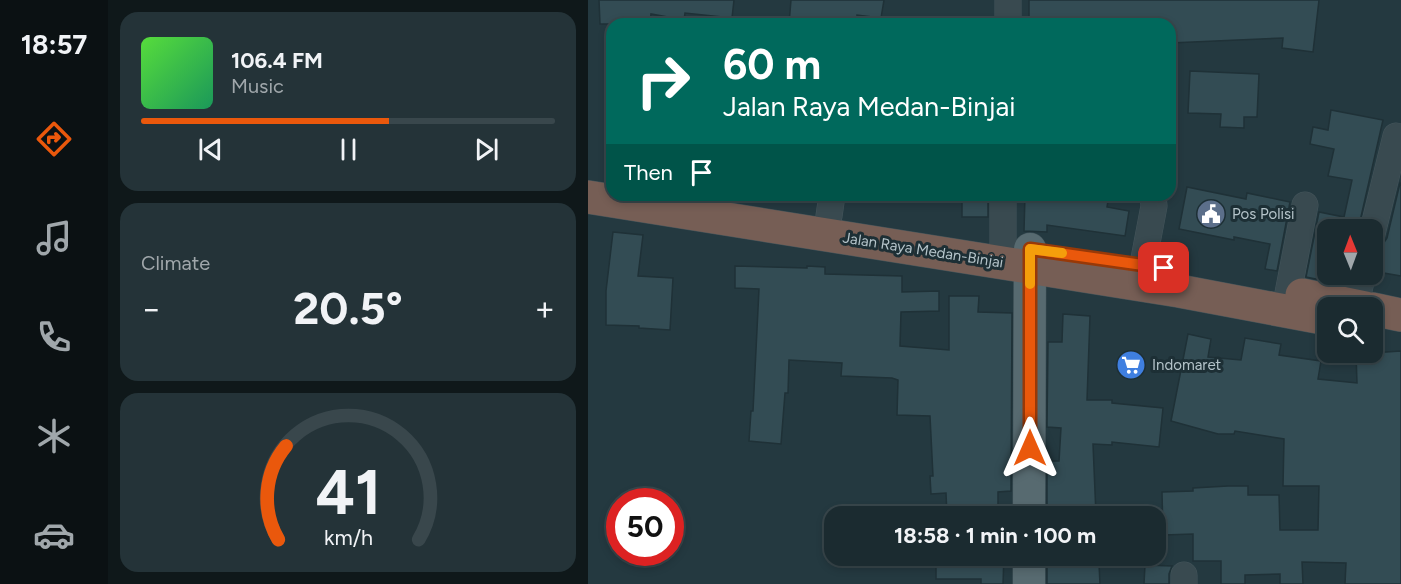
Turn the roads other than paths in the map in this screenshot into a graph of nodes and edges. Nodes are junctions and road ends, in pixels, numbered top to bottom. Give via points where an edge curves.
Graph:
1 (1008, 0) edge
2 (1008, 18) edge
3 (1396, 136) dead end
4 (588, 178) edge
5 (606, 181) edge
6 (588, 197) edge
7 (606, 199) edge
8 (617, 201) edge
9 (777, 201) edge
10 (1004, 201) edge
11 (1154, 201) edge
12 (831, 205) edge
13 (1305, 205) dead end
14 (1376, 219) edge
15 (1016, 256) junction
16 (1143, 264) junction
17 (1288, 293) junction
18 (1317, 299) edge
19 (1317, 303) edge
20 (1383, 312) edge
21 (1401, 315) edge
22 (1383, 322) edge
23 (1401, 334) edge
24 (1028, 506) edge
25 (1029, 566) edge
26 (1029, 584) edge

1 - 2 street
3 - 14 street
4 - 5 highway
6 - 7 highway, Jalan Raya Medan-Binjai
8 - 15 highway, Jalan Raya Medan-Binjai
9 - 12 highway, Jalan Raya Medan-Binjai
10 - 15 street
11 - 16 street
12 - 15 highway, Jalan Raya Medan-Binjai
13 - 17 street
15 - 16 highway, Jalan Raya Medan-Binjai
15 - 19 highway, Jalan Raya Medan-Binjai via 1179,291
15 - 24 main road
16 - 17 highway, Jalan Raya Medan-Binjai
17 - 18 highway, Jalan Raya Medan-Binjai
20 - 21 highway, Jalan Raya Medan-Binjai
22 - 23 highway, Jalan Raya Medan-Binjai
25 - 26 main road

